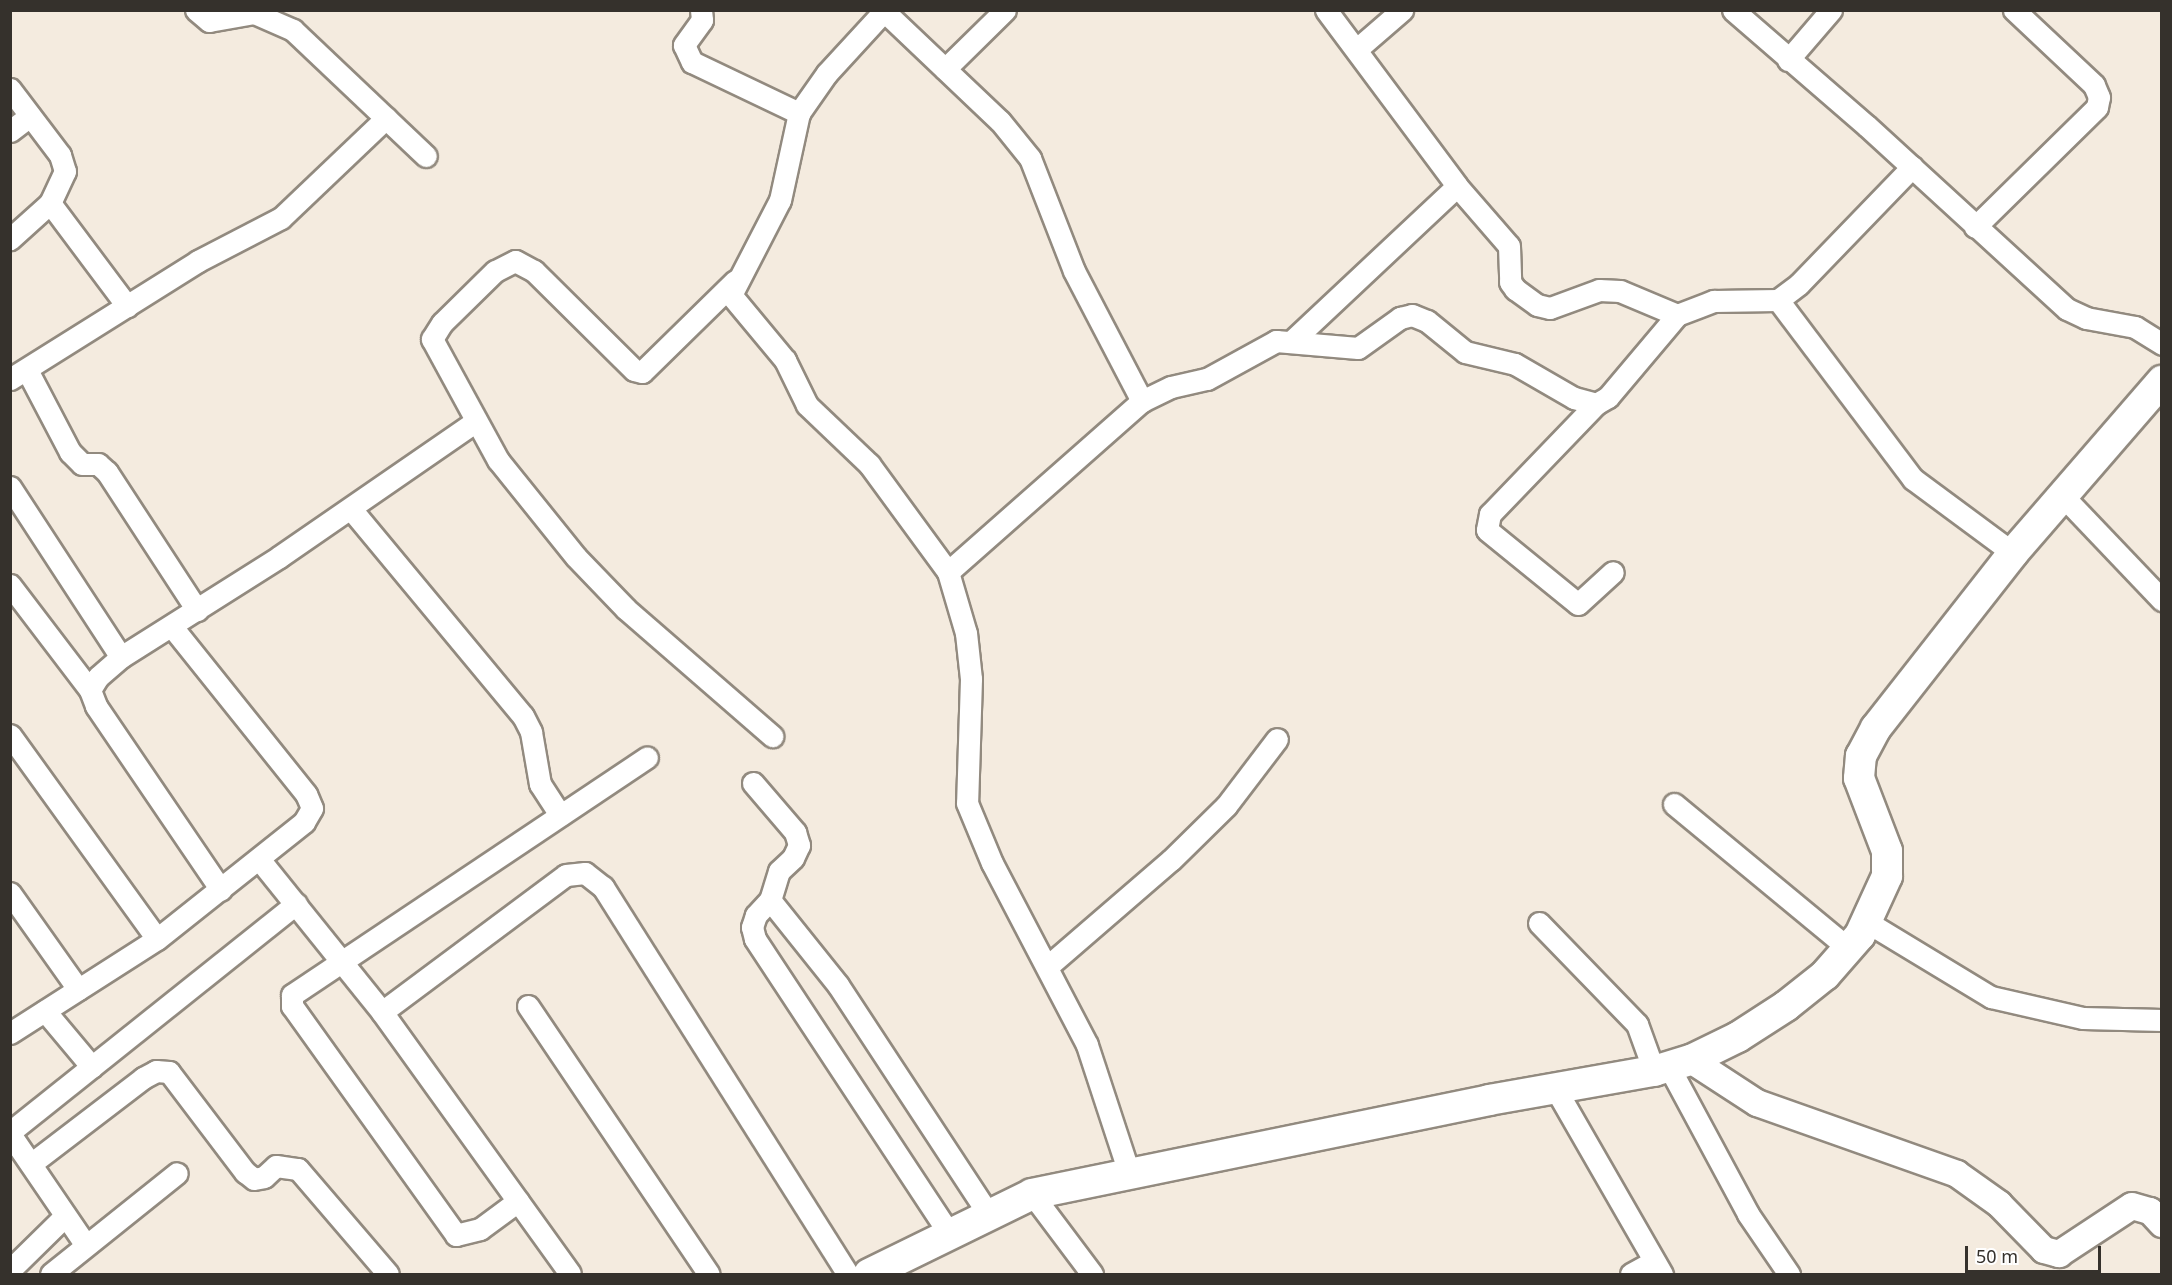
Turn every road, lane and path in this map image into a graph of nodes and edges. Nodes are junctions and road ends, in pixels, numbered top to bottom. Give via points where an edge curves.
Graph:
1 (196, 10) edge
2 (701, 10) edge
3 (1005, 10) edge
4 (1326, 10) edge
5 (1402, 10) edge
6 (1733, 10) edge
7 (1831, 10) edge
8 (2014, 10) edge
9 (885, 11) edge
10 (1357, 49) junction
11 (1788, 60) junction
12 (945, 69) junction
13 (10, 89) edge
14 (799, 112) junction
15 (30, 116) junction
16 (386, 118) junction
17 (10, 131) edge
18 (426, 156) dead end
19 (1912, 167) junction
20 (1456, 186) junction
21 (50, 203) junction
22 (1975, 227) junction
23 (10, 238) edge
24 (735, 281) junction
25 (1778, 300) junction
26 (127, 306) junction
27 (1677, 315) junction
28 (1293, 341) junction
29 (2162, 344) edge
30 (19, 374) edge
31 (2162, 381) edge
32 (1142, 401) junction
33 (1596, 404) junction
34 (475, 422) junction
35 (13, 496) edge
36 (2063, 496) junction
37 (351, 509) junction
38 (2013, 553) junction
39 (948, 572) junction
40 (1613, 572) dead end
41 (14, 597) edge
42 (2162, 600) edge
43 (196, 610) junction
44 (172, 627) junction
45 (121, 657) junction
46 (90, 690) junction
47 (10, 735) edge
48 (772, 736) dead end
49 (1277, 739) dead end
50 (647, 757) dead end
51 (753, 783) dead end
52 (1674, 804) dead end
53 (560, 815) junction
54 (259, 859) junction
55 (221, 890) junction
56 (10, 893) edge
57 (770, 900) junction
58 (296, 904) junction
59 (1867, 922) junction
60 (1539, 923) dead end
61 (157, 939) junction
62 (1848, 948) junction
63 (341, 960) junction
64 (1048, 966) junction
65 (78, 989) junction
66 (528, 1006) dead end
67 (45, 1011) junction
68 (382, 1012) junction
69 (2162, 1020) edge
70 (14, 1025) edge
71 (1672, 1066) junction
72 (92, 1067) junction
73 (1555, 1088) junction
74 (10, 1133) edge
75 (32, 1163) junction
76 (177, 1173) dead end
77 (1129, 1173) junction
78 (1032, 1194) junction
79 (518, 1201) junction
80 (988, 1213) junction
81 (64, 1217) junction
82 (2162, 1224) edge
83 (949, 1233) junction
84 (85, 1244) junction
85 (1658, 1268) edge
86 (10, 1270) edge
87 (877, 1272) edge
88 (51, 1275) edge
89 (388, 1275) edge
90 (570, 1275) edge
91 (709, 1275) edge
92 (848, 1275) edge
93 (1092, 1275) edge
94 (1631, 1275) edge
95 (1789, 1275) edge

1 - 16 street via 209,21 254,13 272,18 293,30
2 - 14 street via 702,20 684,45 692,62
3 - 12 street
4 - 10 street
5 - 10 street
6 - 11 street
7 - 11 street
8 - 22 street via 2094,85 2097,107
9 - 12 street
9 - 14 street via 827,73
10 - 20 street
11 - 19 street
12 - 32 street via 1000,121 1030,158 1074,271
13 - 15 street
14 - 24 street via 777,208
15 - 17 street
15 - 21 street via 60,155 65,171
16 - 18 street
16 - 26 street via 281,218 223,246
19 - 22 street
19 - 25 street via 1799,284
20 - 27 street via 1509,246 1513,258 1510,282 1537,305 1550,308 1599,290 1620,291
20 - 28 street
21 - 23 street
21 - 26 street
22 - 29 street via 2067,309 2086,318 2135,327
24 - 34 street via 642,372 634,370 534,272 515,261 504,264 441,323 432,339
24 - 39 street via 731,295 785,360 807,405 869,464
25 - 27 street via 1714,301
25 - 38 street via 1913,479
26 - 30 street
27 - 33 street via 1608,397
28 - 32 street via 1276,341 1208,379 1171,387
28 - 33 street via 1358,348 1400,318 1412,315 1427,321 1465,352 1515,364 1574,398
30 - 43 street via 76,460 98,464 107,472
31 - 36 main road
32 - 39 street
33 - 40 street via 1490,514 1487,530 1578,604
34 - 37 street
34 - 48 street via 512,480 597,581
35 - 45 street
36 - 38 main road
36 - 42 street
37 - 43 street
37 - 53 street via 523,716 531,732 540,784
38 - 59 main road via 1876,728 1861,756 1859,778 1887,850 1887,876
39 - 64 street via 966,633 971,679 967,803 992,863
41 - 46 street
43 - 44 street
44 - 45 street
44 - 54 street via 306,794 312,808 304,822
45 - 46 street via 98,677
46 - 55 street via 96,706
47 - 61 street
49 - 64 street via 1226,806 1171,860
50 - 53 street
51 - 57 street via 795,832 799,845 793,858 779,871
52 - 62 street
53 - 63 street
54 - 55 street
54 - 58 street
55 - 61 street
56 - 65 street
57 - 80 street via 838,985
57 - 83 street via 756,915 752,927 756,939
58 - 63 street
58 - 72 street
59 - 62 main road
59 - 69 street via 1991,997 2083,1018
60 - 71 street
61 - 65 street
62 - 71 main road via 1825,975 1786,1006 1738,1037
63 - 68 street
63 - 79 street via 292,995 292,1006 449,1226 456,1235 465,1235
64 - 77 street via 1097,1068
65 - 67 street
66 - 91 street
67 - 70 street
67 - 72 street
68 - 79 street
68 - 92 street via 566,875 585,873 603,887
71 - 73 main road
71 - 82 street via 1757,1103 1957,1174 1999,1204 2044,1250 2059,1254 2132,1206 2150,1211
71 - 95 street via 1748,1214
72 - 74 street
73 - 77 main road
73 - 85 street
74 - 75 street
75 - 81 street
75 - 89 street via 142,1078 156,1071 169,1072 245,1172 254,1179 264,1177 276,1166 288,1164 298,1168
76 - 84 street
77 - 78 main road
78 - 80 main road
78 - 93 street
79 - 90 street
80 - 83 main road
81 - 84 street
81 - 86 street
83 - 87 main road
84 - 88 street
85 - 94 street

